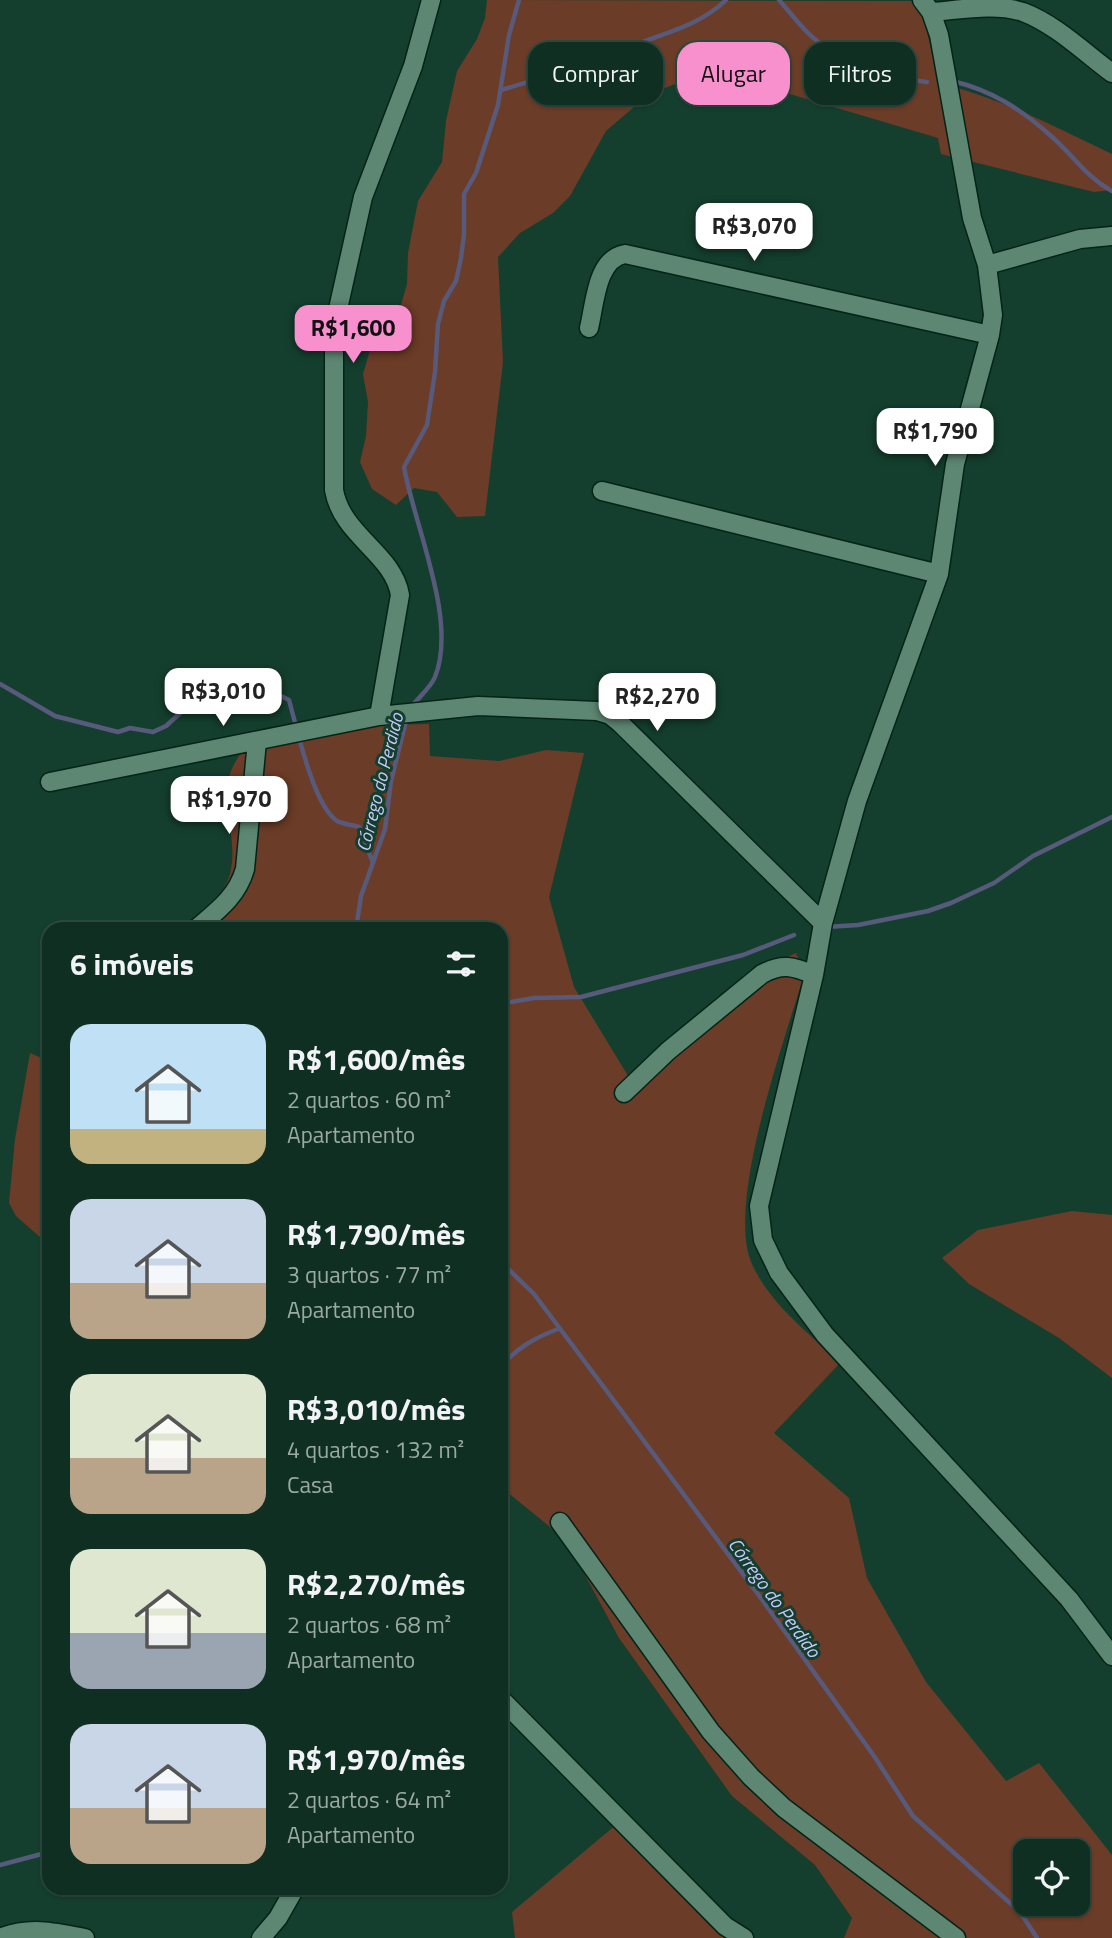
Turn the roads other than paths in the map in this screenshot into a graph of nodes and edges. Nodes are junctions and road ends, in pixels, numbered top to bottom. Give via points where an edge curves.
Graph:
1 (431, 0) edge
2 (927, 6) edge
3 (1112, 73) edge
4 (1112, 236) edge
5 (987, 265) junction
6 (589, 328) dead end
7 (990, 335) junction
8 (601, 491) dead end
9 (939, 574) junction
10 (379, 716) junction
11 (257, 741) junction
12 (50, 782) dead end
13 (204, 922) edge
14 (823, 923) junction
15 (814, 975) junction
16 (624, 1093) dead end
17 (560, 1522) dead end
18 (1112, 1656) edge
19 (508, 1706) edge
20 (291, 1895) edge
21 (0, 1938) edge
22 (85, 1938) edge
23 (261, 1938) edge
24 (744, 1938) edge
25 (956, 1938) edge

1 - 10 street via 413,66 370,172 334,337 336,503 342,517 391,570 400,595
2 - 3 street via 1024,13
2 - 5 street via 939,35 972,218
4 - 5 street via 1080,239
5 - 7 street via 993,315
6 - 7 street via 603,268 625,254
7 - 9 street via 955,464
8 - 9 street
9 - 14 street via 858,801
10 - 11 street
10 - 14 street via 478,705 570,708 610,715
11 - 12 street
11 - 13 street via 241,883 234,896
14 - 15 street
15 - 16 street via 791,965 762,974
15 - 18 street via 759,1206 764,1240 779,1273 825,1335 1069,1599
17 - 25 street via 711,1732 751,1777
19 - 24 street via 716,1917
20 - 23 street
21 - 22 street via 42,1929

